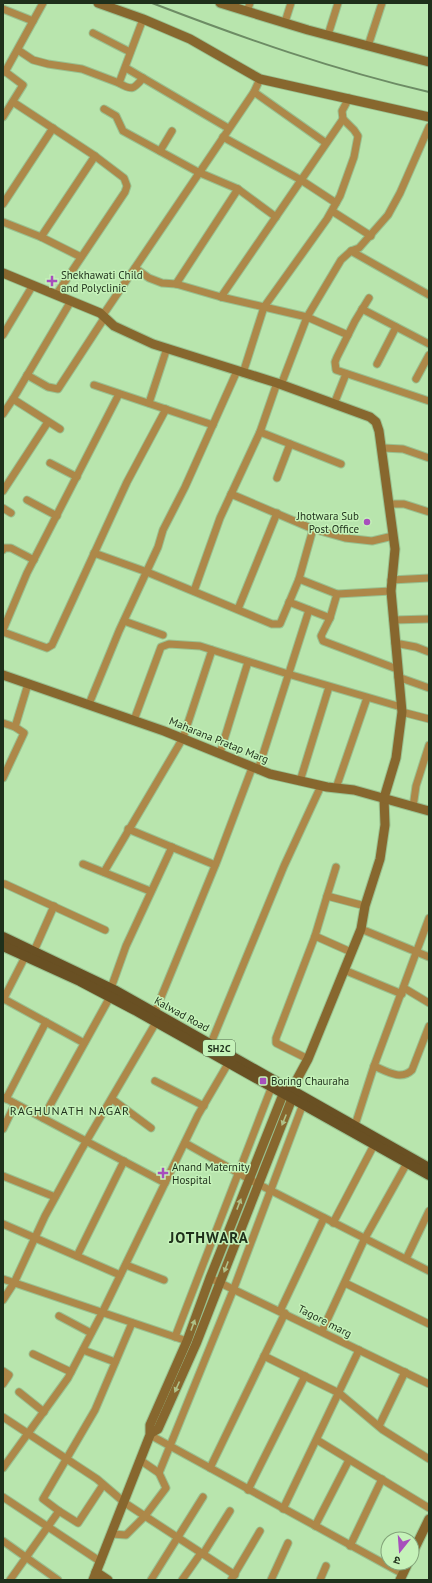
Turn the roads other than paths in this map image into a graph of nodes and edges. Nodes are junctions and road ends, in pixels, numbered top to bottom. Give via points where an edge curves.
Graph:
1 (43, 3) edge
2 (98, 3) edge
3 (220, 3) edge
4 (291, 3) edge
5 (338, 3) edge
6 (382, 3) edge
7 (248, 7) edge
8 (3, 9) edge
9 (143, 19) junction
10 (33, 21) junction
11 (285, 22) junction
12 (93, 33) dead end
13 (328, 35) junction
14 (368, 46) junction
15 (18, 50) junction
16 (130, 52) junction
17 (429, 62) edge
18 (126, 68) junction
19 (4, 71) edge
20 (143, 78) junction
21 (260, 79) junction
22 (119, 83) junction
23 (254, 92) junction
24 (349, 98) junction
25 (13, 102) junction
26 (104, 109) dead end
27 (3, 117) edge
28 (429, 117) edge
29 (343, 119) junction
30 (429, 127) edge
31 (53, 128) junction
32 (228, 128) junction
33 (172, 131) dead end
34 (222, 137) junction
35 (326, 143) junction
36 (160, 151) junction
37 (95, 156) junction
38 (198, 172) junction
39 (301, 180) junction
40 (238, 189) junction
41 (336, 203) junction
42 (3, 204) edge
43 (332, 211) junction
44 (276, 217) junction
45 (3, 222) edge
46 (371, 236) junction
47 (41, 237) junction
48 (351, 251) junction
49 (81, 257) junction
50 (135, 268) junction
51 (3, 273) edge
52 (176, 284) junction
53 (32, 285) junction
54 (56, 295) junction
55 (429, 295) edge
56 (221, 297) junction
57 (369, 298) dead end
58 (71, 301) junction
59 (264, 307) junction
60 (362, 309) junction
61 (104, 316) junction
62 (307, 317) junction
63 (396, 327) junction
64 (3, 335) edge
65 (348, 335) junction
66 (429, 344) edge
67 (167, 348) junction
68 (429, 355) edge
69 (377, 364) dead end
70 (240, 372) junction
71 (27, 374) junction
72 (346, 374) junction
73 (416, 379) dead end
74 (279, 384) junction
75 (94, 385) dead end
76 (120, 394) junction
77 (13, 399) junction
78 (429, 401) edge
79 (149, 403) junction
80 (334, 404) junction
81 (166, 409) junction
82 (3, 413) edge
83 (48, 422) junction
84 (213, 425) junction
85 (60, 429) dead end
86 (260, 432) junction
87 (290, 444) junction
88 (382, 448) junction
89 (429, 458) edge
90 (50, 463) dead end
91 (341, 464) dead end
92 (77, 477) junction
93 (276, 478) dead end
94 (3, 491) edge
95 (232, 494) junction
96 (27, 500) dead end
97 (389, 504) junction
98 (3, 508) edge
99 (429, 512) edge
100 (11, 513) dead end
101 (277, 513) junction
102 (57, 516) junction
103 (313, 529) junction
104 (393, 536) junction
105 (3, 550) edge
106 (94, 554) junction
107 (34, 560) junction
108 (147, 572) junction
109 (429, 578) edge
110 (299, 579) junction
111 (391, 580) junction
112 (194, 591) junction
113 (391, 591) junction
114 (337, 594) junction
115 (289, 602) junction
116 (238, 609) junction
117 (309, 610) junction
118 (330, 618) junction
119 (429, 619) edge
120 (394, 620) junction
121 (124, 621) junction
122 (3, 631) edge
123 (163, 635) dead end
124 (395, 643) junction
125 (212, 650) junction
126 (429, 652) edge
127 (248, 662) junction
128 (397, 673) junction
129 (288, 674) junction
130 (3, 675) edge
131 (28, 684) junction
132 (329, 687) junction
133 (429, 688) edge
134 (367, 698) junction
135 (89, 704) junction
136 (401, 709) junction
137 (429, 719) edge
138 (134, 720) junction
139 (3, 723) edge
140 (15, 727) junction
141 (183, 738) junction
142 (429, 745) edge
143 (220, 753) junction
144 (255, 769) junction
145 (3, 778) edge
146 (300, 781) junction
147 (321, 786) junction
148 (336, 788) junction
149 (384, 798) junction
150 (413, 807) junction
151 (429, 812) edge
152 (128, 829) junction
153 (172, 847) junction
154 (83, 864) dead end
155 (215, 865) junction
156 (336, 867) dead end
157 (104, 872) junction
158 (5, 884) dead end
159 (150, 891) junction
160 (327, 896) junction
161 (54, 906) junction
162 (365, 906) junction
163 (429, 920) edge
164 (361, 929) junction
165 (105, 930) dead end
166 (315, 936) junction
167 (3, 937) edge
168 (3, 946) edge
169 (351, 952) junction
170 (417, 952) junction
171 (30, 953) junction
172 (429, 956) edge
173 (344, 970) junction
174 (403, 991) junction
175 (111, 993) junction
176 (3, 1000) edge
177 (429, 1003) edge
178 (157, 1016) junction
179 (46, 1022) junction
180 (429, 1026) edge
181 (211, 1043) junction
182 (84, 1044) junction
183 (308, 1059) junction
184 (229, 1062) junction
185 (374, 1066) junction
186 (155, 1081) dead end
187 (272, 1086) junction
188 (291, 1090) junction
189 (4, 1098) edge
190 (112, 1098) junction
191 (16, 1104) junction
192 (303, 1104) junction
193 (204, 1106) junction
194 (43, 1118) junction
195 (355, 1125) junction
196 (151, 1128) dead end
197 (3, 1129) edge
198 (87, 1141) junction
199 (185, 1143) junction
200 (374, 1145) junction
201 (124, 1161) junction
202 (407, 1163) junction
203 (429, 1168) edge
204 (239, 1174) junction
205 (429, 1175) edge
206 (3, 1176) edge
207 (249, 1179) junction
208 (165, 1183) junction
209 (258, 1184) junction
210 (271, 1191) junction
211 (55, 1197) junction
212 (429, 1211) edge
213 (324, 1218) junction
214 (333, 1223) junction
215 (3, 1224) edge
216 (35, 1237) junction
217 (365, 1238) junction
218 (77, 1256) junction
219 (406, 1260) junction
220 (126, 1265) junction
221 (429, 1271) edge
222 (120, 1275) junction
223 (210, 1278) junction
224 (3, 1279) edge
225 (164, 1280) dead end
226 (220, 1281) junction
227 (14, 1283) junction
228 (345, 1283) junction
229 (234, 1288) junction
230 (3, 1300) edge
231 (102, 1312) junction
232 (282, 1312) junction
233 (59, 1316) dead end
234 (132, 1323) junction
235 (429, 1324) edge
236 (322, 1331) junction
237 (91, 1333) junction
238 (175, 1337) junction
239 (187, 1341) junction
240 (83, 1350) junction
241 (359, 1350) junction
242 (33, 1354) dead end
243 (264, 1356) junction
244 (115, 1362) junction
245 (3, 1371) edge
246 (71, 1372) junction
247 (405, 1372) junction
248 (305, 1376) junction
249 (3, 1384) edge
250 (429, 1384) edge
251 (19, 1392) dead end
252 (339, 1393) junction
253 (44, 1412) junction
254 (3, 1417) edge
255 (379, 1426) junction
256 (150, 1431) junction
257 (27, 1434) junction
258 (317, 1440) junction
259 (169, 1446) junction
260 (429, 1459) edge
261 (66, 1460) junction
262 (140, 1460) junction
263 (349, 1460) junction
264 (3, 1468) edge
265 (210, 1468) junction
266 (159, 1473) junction
267 (382, 1479) junction
268 (103, 1485) junction
269 (248, 1490) junction
270 (3, 1497) edge
271 (203, 1497) dead end
272 (125, 1503) junction
273 (429, 1508) edge
274 (283, 1509) junction
275 (60, 1511) junction
276 (230, 1511) dead end
277 (145, 1516) junction
278 (429, 1518) edge
279 (48, 1526) junction
280 (315, 1526) junction
281 (260, 1531) dead end
282 (112, 1534) junction
283 (177, 1537) junction
284 (420, 1537) edge
285 (3, 1541) edge
286 (288, 1543) dead end
287 (350, 1546) junction
288 (202, 1554) junction
289 (26, 1558) junction
290 (101, 1562) junction
291 (326, 1566) dead end
292 (95, 1576) edge
293 (233, 1577) edge
294 (401, 1577) edge
295 (10, 1580) edge
296 (58, 1580) edge
297 (108, 1580) edge
298 (150, 1580) edge
299 (182, 1580) edge
300 (271, 1580) edge
301 (320, 1580) edge

1 - 10 street
2 - 9 street
3 - 7 street
4 - 11 street
5 - 13 street
6 - 14 street
7 - 11 street
8 - 10 street
9 - 16 street
9 - 21 street via 190,39
10 - 15 street
11 - 13 street
12 - 16 street
13 - 14 street
14 - 17 street
15 - 19 street
15 - 22 street via 33,60 82,69
16 - 18 street
18 - 20 street
18 - 22 street
19 - 25 street via 23,85
20 - 22 street via 132,88
20 - 32 street
21 - 23 street
21 - 24 street
23 - 32 street
23 - 35 street
24 - 28 street
24 - 29 street via 342,110
25 - 27 street
25 - 31 street
26 - 36 street via 116,116 122,131
29 - 35 street
29 - 41 street via 358,136 354,157
30 - 46 street via 400,194 388,215
31 - 37 street
31 - 42 street
32 - 34 street
33 - 36 street
34 - 38 street
34 - 39 street
35 - 39 street
36 - 38 street
37 - 47 street
37 - 49 street via 124,178 127,186
38 - 40 street
38 - 50 street
39 - 41 street
39 - 44 street
40 - 44 street
40 - 52 street
41 - 43 street
43 - 46 street
43 - 59 street
44 - 56 street
45 - 47 street
46 - 48 street via 359,248
47 - 49 street
48 - 55 street
48 - 62 street via 341,260
49 - 54 street
50 - 52 street via 149,278 162,283
50 - 61 street
51 - 53 street
52 - 56 street
53 - 54 street
53 - 64 street
54 - 58 street
56 - 59 street
57 - 60 street
58 - 61 street
58 - 71 street
59 - 62 street
59 - 70 street
60 - 63 street
60 - 65 street
61 - 67 street via 114,326
61 - 71 street via 58,389 48,387
62 - 65 street
62 - 74 street
63 - 66 street
63 - 69 street
65 - 72 street via 335,366 336,370
67 - 70 street
67 - 79 street
68 - 73 street
70 - 74 street
70 - 84 street
71 - 77 street
72 - 78 street
72 - 80 street
74 - 80 street
74 - 86 street
75 - 76 street
76 - 79 street
76 - 92 street
77 - 82 street
77 - 83 street
79 - 81 street
80 - 88 street via 376,422
81 - 84 street
81 - 106 street via 127,482
83 - 85 street
83 - 94 street
84 - 108 street via 163,530
86 - 87 street
86 - 95 street
87 - 91 street
87 - 93 street
88 - 89 street via 403,449
88 - 97 street
90 - 92 street
92 - 102 street
95 - 101 street
95 - 112 street via 220,518
96 - 102 street
97 - 99 street via 404,504
97 - 104 street
98 - 100 street
101 - 103 street
101 - 116 street
102 - 107 street
103 - 104 street via 356,541 372,541
103 - 110 street
104 - 111 street via 395,549
105 - 107 street via 11,548
106 - 108 street
106 - 122 street via 52,645 47,648
107 - 122 street
108 - 112 street
108 - 121 street
109 - 111 street
110 - 114 street
110 - 115 street
111 - 113 street
112 - 116 street
113 - 114 street
113 - 120 street
114 - 118 street
115 - 116 street via 280,624 272,624
115 - 117 street
117 - 118 street
117 - 129 street
118 - 128 street via 321,636 325,643
119 - 120 street
120 - 124 street
121 - 123 street
121 - 135 street
124 - 126 street
124 - 128 street
125 - 127 street
125 - 138 street via 200,646 169,644 161,647
125 - 141 street
127 - 129 street
127 - 143 street
128 - 133 street
128 - 136 street
129 - 132 street
129 - 144 street
130 - 131 street, Maharana Pratap Marg
131 - 135 street, Maharana Pratap Marg
131 - 140 street
132 - 134 street
132 - 146 street
134 - 136 street
134 - 148 street
135 - 138 street, Maharana Pratap Marg
136 - 137 street
136 - 149 street via 396,758
138 - 141 street, Maharana Pratap Marg
139 - 140 street
140 - 145 street via 24,733 24,736
141 - 143 street, Maharana Pratap Marg
141 - 152 street
142 - 150 street via 416,786
143 - 144 street, Maharana Pratap Marg
144 - 146 street, Maharana Pratap Marg
144 - 155 street
146 - 147 street, Maharana Pratap Marg
147 - 148 street, Maharana Pratap Marg
147 - 181 street via 284,866
148 - 149 street, Maharana Pratap Marg
149 - 150 street, Maharana Pratap Marg
149 - 162 street via 380,859
150 - 151 street, Maharana Pratap Marg
152 - 153 street
152 - 157 street
153 - 155 street
153 - 159 street
154 - 157 street
155 - 178 street
156 - 160 street
157 - 159 street
158 - 161 street
159 - 175 street via 126,946
160 - 162 street
160 - 166 street
161 - 165 street
161 - 171 street
162 - 164 street
163 - 170 street
164 - 169 street
164 - 170 street
166 - 169 street
166 - 183 street via 276,1043
167 - 171 main road, Kalwad Road / SH2C
168 - 171 main road, Kalwad Road / SH2C
169 - 173 street
170 - 172 street
170 - 174 street
171 - 175 main road, Kalwad Road / SH2C
171 - 176 street
173 - 174 street
173 - 183 street
174 - 177 street
174 - 185 street
175 - 178 main road, Kalwad Road / SH2C
175 - 182 street
176 - 179 street
178 - 181 main road, Kalwad Road / SH2C
178 - 184 main road, Kalwad Road / SH2C
178 - 190 street
179 - 182 street
179 - 189 street
180 - 185 street via 412,1070 408,1074 401,1076
181 - 188 main road, Kalwad Road / SH2C
182 - 194 street
183 - 188 street
184 - 187 main road, Kalwad Road / SH2C
184 - 193 street
185 - 195 street
186 - 193 street
187 - 188 main road, Kalwad Road / SH2C
187 - 204 street
188 - 192 main road, Kalwad Road / SH2C
188 - 195 main road, Kalwad Road / SH2C
188 - 207 street
188 -> 209 street
189 - 191 street
190 - 196 street
190 - 198 street
191 - 194 street
191 - 197 street
192 - 200 main road, Kalwad Road / SH2C
192 - 210 street
193 - 199 street
194 - 198 street
195 - 203 main road, Kalwad Road / SH2C
198 - 201 street
198 - 211 street
199 - 204 street
199 - 208 street
200 - 202 main road, Kalwad Road / SH2C
200 - 214 street
201 - 208 street
201 - 218 street
202 - 205 main road, Kalwad Road / SH2C
202 - 217 street
204 - 207 street
204 - 238 street
206 - 211 street
207 - 209 street
223 -> 207 street
208 - 220 street
209 - 210 street
209 -> 226 street
210 - 213 street
210 - 229 street
211 - 216 street
212 - 219 street
213 - 214 street
213 - 232 street
214 - 217 street
215 - 216 street
216 - 218 street
216 - 227 street
217 - 219 street
217 - 228 street
218 - 222 street
219 - 221 street
220 - 222 street
220 - 225 street
222 - 231 street
223 - 226 street, Tagore marg
239 -> 223 street
224 - 227 street
226 - 229 street, Tagore marg
226 -> 256 street via 196,1344 158,1429
227 - 230 street
227 - 231 street
228 - 235 street
228 - 236 street
229 - 232 street, Tagore marg
229 - 259 street
231 - 234 street
231 - 237 street
232 - 236 street, Tagore marg
232 - 243 street
233 - 237 street
234 - 238 street
234 - 244 street
236 - 241 street, Tagore marg
237 - 240 street
238 - 239 street
239 - 256 street
240 - 244 street
240 - 246 street
241 - 247 street, Tagore marg
241 - 252 street
242 - 246 street
243 - 248 street
243 - 265 street
244 - 261 street via 95,1410
245 - 249 street via 9,1375
246 - 253 street
247 - 250 street, Tagore marg
247 - 255 street
248 - 252 street
248 - 269 street
251 - 253 street
252 - 255 street
252 - 258 street
253 - 257 street
254 - 257 street
255 - 260 street
256 - 259 street
256 - 262 street
257 - 261 street
257 - 264 street
258 - 263 street
258 - 274 street
259 - 265 street
259 - 266 street
261 - 268 street
261 - 275 street via 43,1499
262 - 266 street
262 - 272 street
263 - 267 street
263 - 280 street
265 - 269 street
266 - 277 street via 166,1488
267 - 273 street
267 - 287 street
268 - 272 street
268 - 275 street via 78,1522
269 - 274 street
270 - 279 street
271 - 283 street
272 - 277 street
272 - 282 street
274 - 280 street
275 - 279 street
276 - 288 street
277 - 282 street via 126,1535
277 - 283 street
278 - 284 street
279 - 289 street
279 - 290 street
280 - 287 street
281 - 293 street
282 - 290 street
283 - 288 street
283 - 298 street
285 - 289 street
286 - 300 street
287 - 294 street
288 - 293 street
288 - 299 street
289 - 295 street
289 - 296 street
290 - 292 street
291 - 301 street
292 - 297 street

